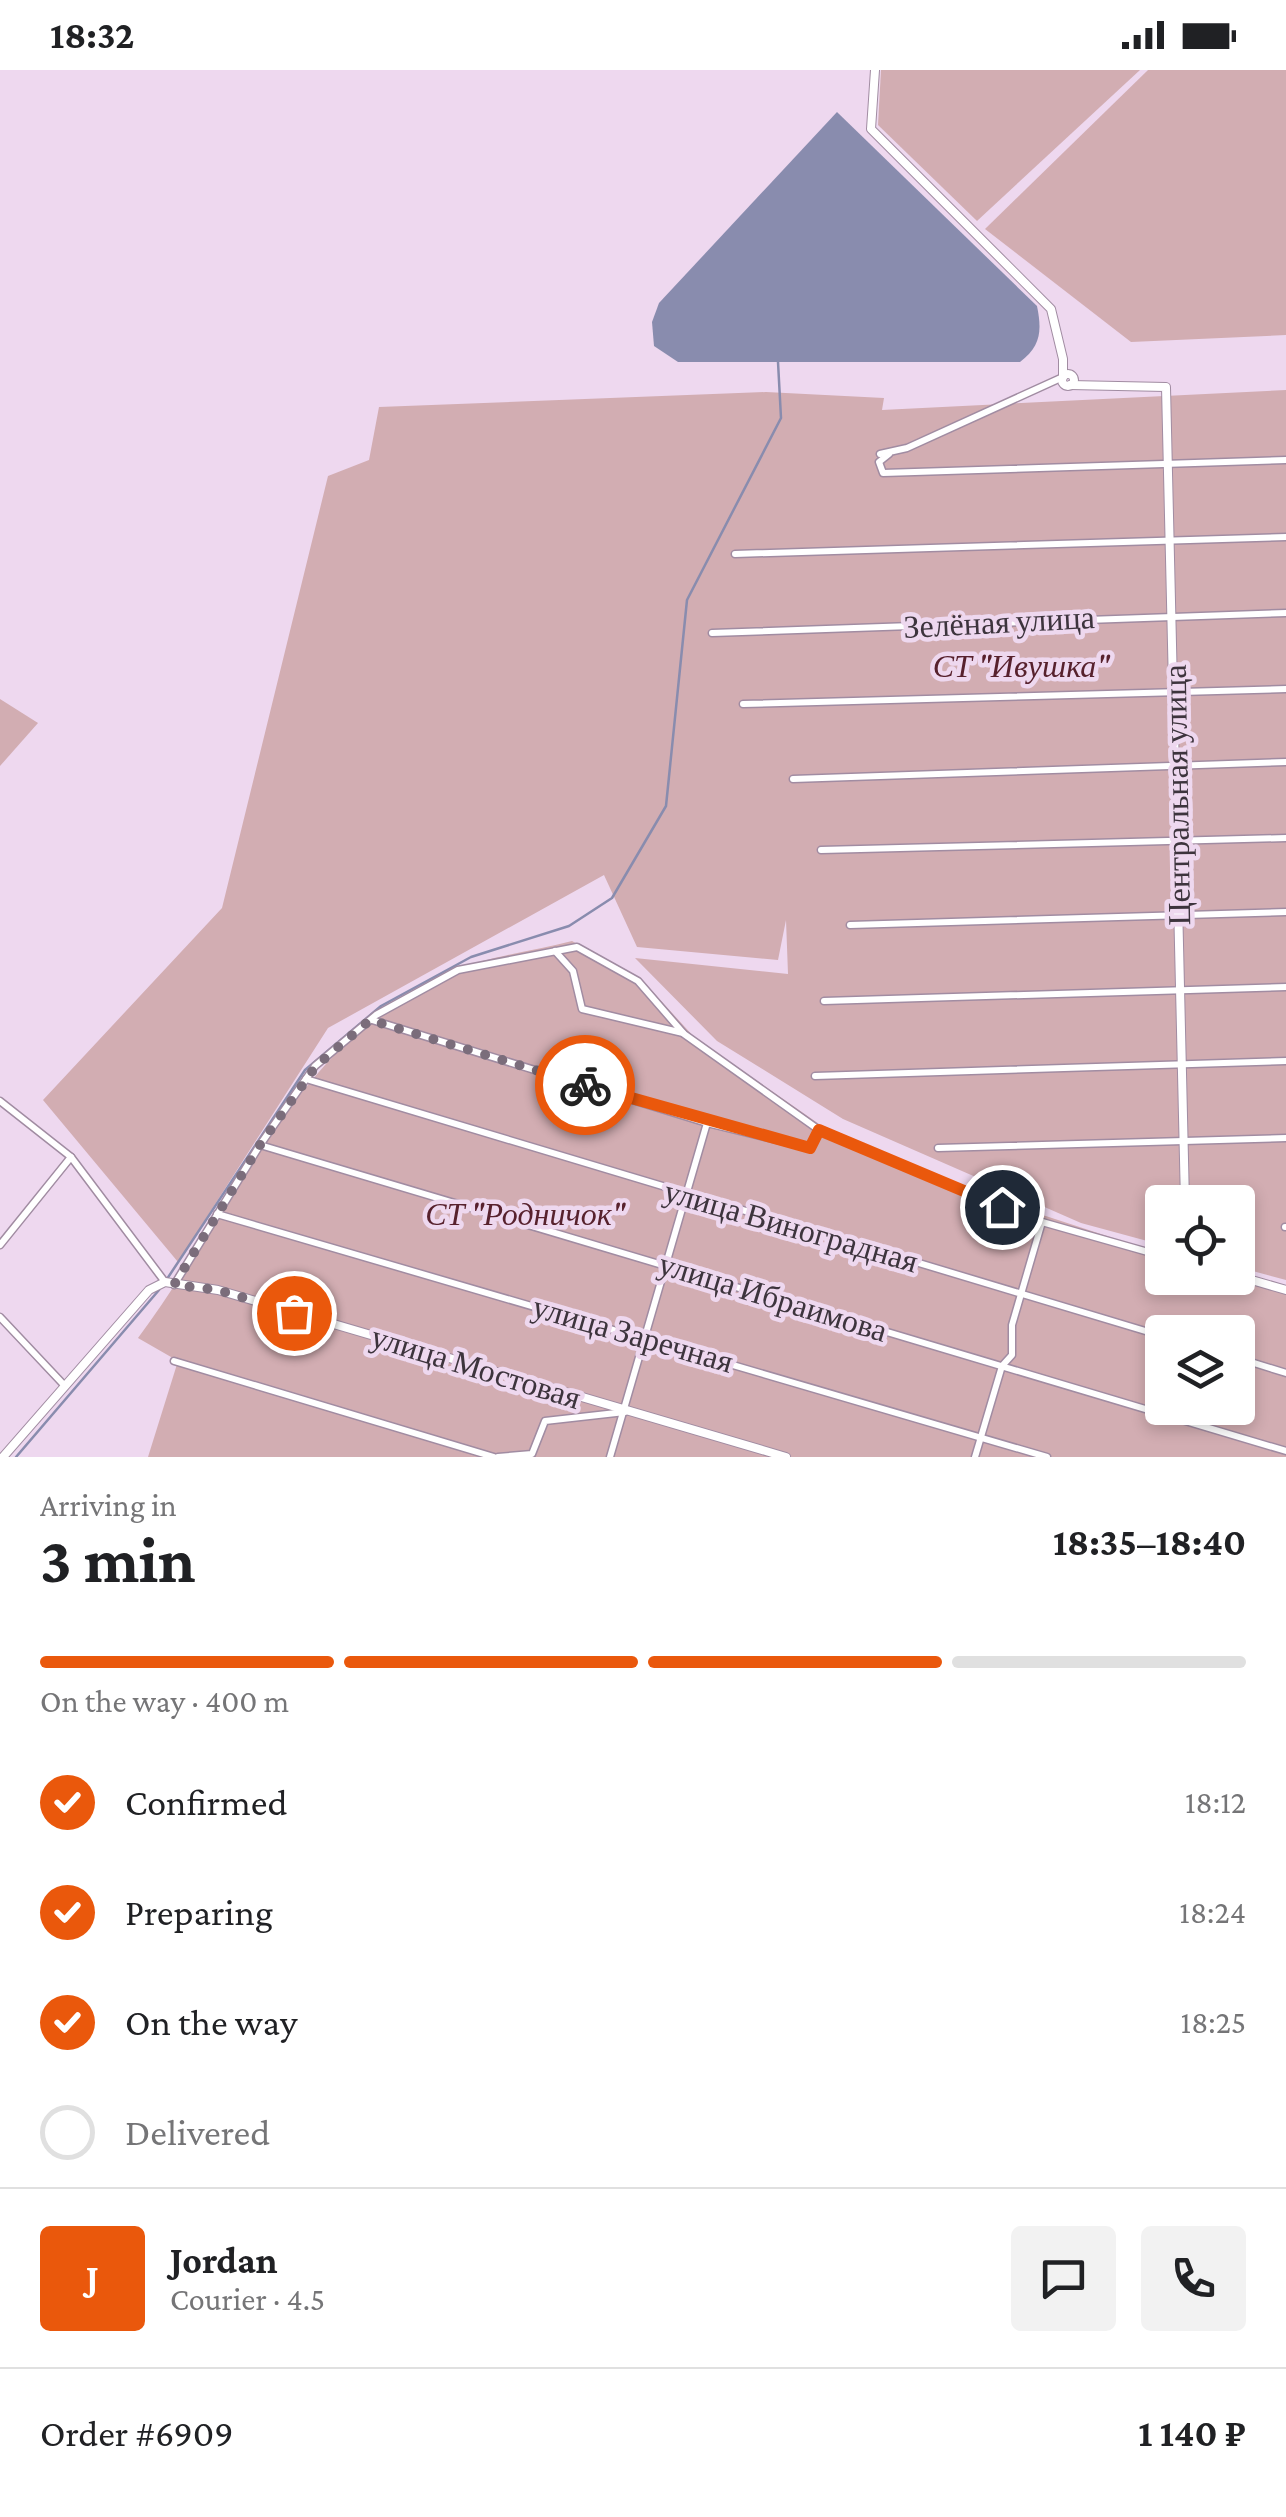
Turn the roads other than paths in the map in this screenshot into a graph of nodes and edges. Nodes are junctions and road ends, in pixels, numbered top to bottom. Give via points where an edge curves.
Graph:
1 (875, 70) edge
2 (1069, 380) junction
3 (880, 454) dead end
4 (889, 454) junction
5 (1286, 460) edge
6 (1168, 465) junction
7 (1286, 537) edge
8 (1170, 540) junction
9 (735, 554) dead end
10 (1286, 613) edge
11 (1172, 616) junction
12 (712, 634) dead end
13 (1286, 689) edge
14 (1175, 691) junction
15 (743, 704) dead end
16 (1286, 762) edge
17 (1176, 765) junction
18 (793, 779) dead end
19 (1286, 838) edge
20 (1177, 841) junction
21 (821, 850) dead end
22 (1286, 912) edge
23 (1180, 915) junction
24 (850, 925) dead end
25 (555, 951) junction
26 (1286, 987) edge
27 (1181, 989) junction
28 (824, 1000) dead end
29 (370, 1020) junction
30 (684, 1034) junction
31 (1286, 1061) edge
32 (1182, 1064) junction
33 (815, 1076) dead end
34 (306, 1079) junction
35 (0, 1100) edge
36 (707, 1123) junction
37 (819, 1130) junction
38 (1286, 1138) edge
39 (1184, 1140) junction
40 (260, 1145) junction
41 (938, 1148) dead end
42 (72, 1157) junction
43 (1185, 1185) edge
44 (686, 1196) junction
45 (218, 1214) junction
46 (1042, 1222) junction
47 (0, 1245) edge
48 (1145, 1251) edge
49 (668, 1264) junction
50 (1255, 1281) edge
51 (170, 1283) junction
52 (1286, 1290) edge
53 (1024, 1294) junction
54 (0, 1317) edge
55 (1145, 1331) edge
56 (648, 1338) junction
57 (174, 1361) dead end
58 (1255, 1363) edge
59 (1002, 1366) junction
60 (1286, 1373) edge
61 (64, 1385) junction
62 (625, 1412) junction
63 (981, 1437) junction
64 (1286, 1452) edge
65 (2, 1457) edge
66 (496, 1457) edge
67 (610, 1457) edge
68 (786, 1457) edge
69 (975, 1457) edge
70 (1047, 1457) edge

1 - 2 street via 872,128 1051,310
2 - 4 street
2 - 6 street, Центральная улица via 1166,387
3 - 4 street
4 - 6 street via 879,462 883,473
5 - 6 street
6 - 8 street, Центральная улица
7 - 8 street
8 - 9 street
8 - 11 street, Центральная улица
10 - 11 street, Зелёная улица
11 - 12 street, Зелёная улица
11 - 14 street, Центральная улица
13 - 14 street
14 - 15 street
14 - 17 street, Центральная улица
16 - 17 street
17 - 18 street
17 - 20 street, Центральная улица
19 - 20 street
20 - 21 street
20 - 23 street, Центральная улица
22 - 23 street
23 - 24 street
23 - 27 street, Центральная улица
25 - 29 street via 458,970
25 - 30 street via 577,947 638,982
25 - 30 street via 573,971 582,1009
26 - 27 street
27 - 28 street
27 - 32 street, Центральная улица
29 - 34 street
29 - 36 street
30 - 37 street
31 - 32 street
32 - 33 street
32 - 39 street, Центральная улица
34 - 40 street
34 - 44 street, улица Виноградная
35 - 42 street
36 - 37 street via 810,1148
36 - 44 street
37 - 46 street
38 - 39 street
39 - 41 street
39 - 43 street, Центральная улица
40 - 45 street
40 - 49 street, улица Ибраимова
42 - 47 street
42 - 51 street
44 - 49 street
44 - 53 street, улица Виноградная
45 - 51 street
45 - 56 street, улица Заречная
46 - 48 street
46 - 53 street
49 - 56 street
49 - 59 street, улица Ибраимова
50 - 52 street
51 - 61 street via 149,1290
51 - 62 street, улица Мостовая via 218,1290
53 - 55 street, улица Виноградная
53 - 59 street via 1012,1325 1012,1355
54 - 61 street
56 - 62 street
56 - 63 street, улица Заречная
57 - 66 street
58 - 60 street
59 - 63 street
59 - 64 street, улица Ибраимова
61 - 65 street
62 - 66 street via 545,1421 532,1454
62 - 67 street
62 - 68 street, улица Мостовая
63 - 69 street
63 - 70 street, улица Заречная

